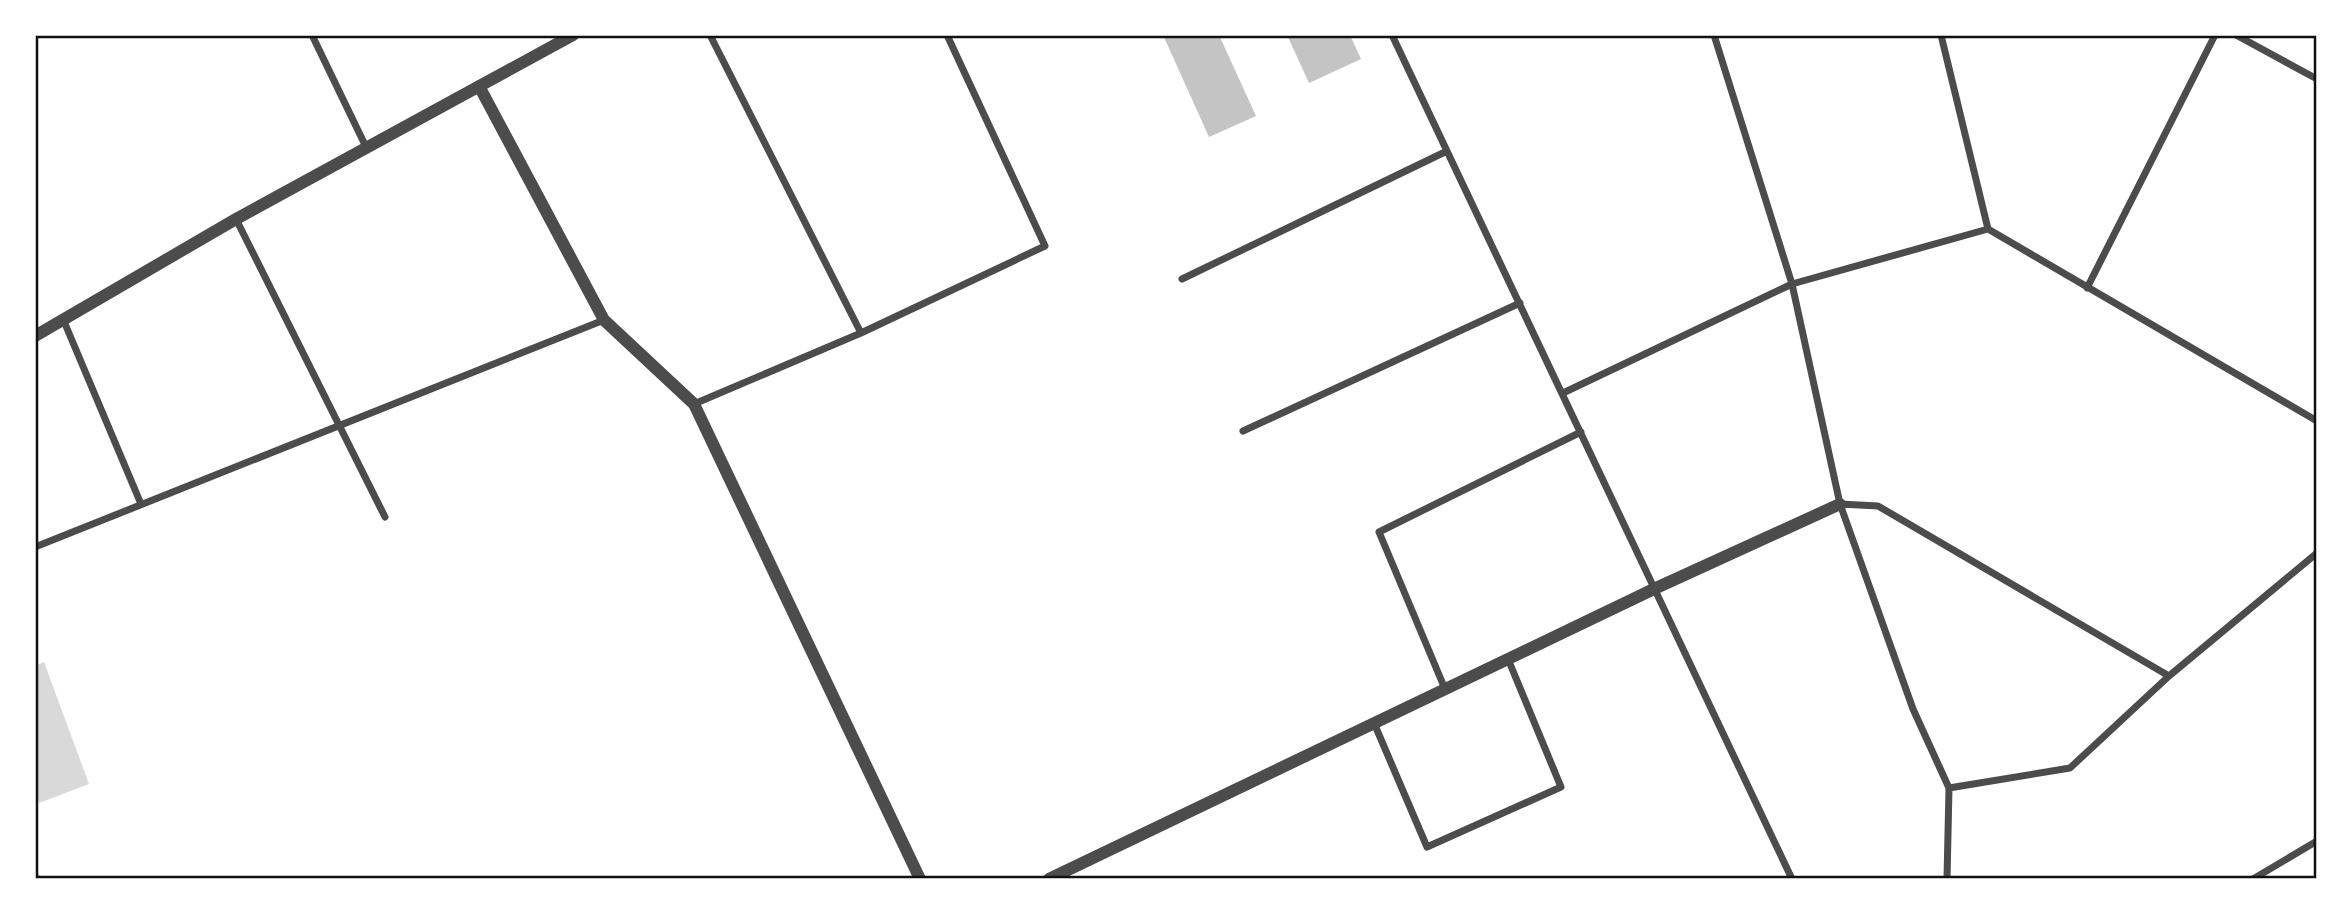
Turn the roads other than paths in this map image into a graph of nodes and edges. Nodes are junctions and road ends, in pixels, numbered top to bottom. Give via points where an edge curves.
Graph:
1 (312, 35) edge
2 (573, 35) edge
3 (710, 35) edge
4 (947, 35) edge
5 (1392, 35) edge
6 (1714, 35) edge
7 (1941, 35) edge
8 (2215, 35) edge
9 (2236, 35) edge
10 (2317, 79) edge
11 (478, 86) junction
12 (366, 147) junction
13 (1447, 151) junction
14 (236, 219) junction
15 (1987, 229) junction
16 (1182, 279) dead end
17 (1792, 284) junction
18 (2087, 288) junction
19 (1520, 303) junction
20 (63, 319) junction
21 (604, 320) junction
22 (861, 333) junction
23 (35, 336) edge
24 (1563, 393) junction
25 (694, 404) junction
26 (2317, 421) edge
27 (338, 425) junction
28 (1243, 431) dead end
29 (1581, 432) junction
30 (141, 504) junction
31 (1840, 504) junction
32 (385, 517) dead end
33 (35, 547) edge
34 (2317, 553) edge
35 (1656, 588) junction
36 (1508, 659) junction
37 (2169, 676) junction
38 (1445, 689) junction
39 (1374, 723) junction
40 (1949, 788) junction
41 (2317, 841) edge
42 (920, 879) edge
43 (1049, 879) edge
44 (1792, 879) edge
45 (1947, 879) edge
46 (2253, 879) edge

1 - 12 street
2 - 11 street
3 - 22 street
4 - 22 street via 1045,246
5 - 13 street
6 - 17 street
7 - 15 street
8 - 18 street
9 - 10 street
11 - 12 street
11 - 21 street
12 - 14 street
13 - 16 street
13 - 19 street
14 - 20 street
14 - 27 street
15 - 17 street
15 - 18 street
17 - 24 street
17 - 31 street
18 - 26 street
19 - 24 street
19 - 28 street
20 - 23 street
20 - 30 street
21 - 25 street
21 - 27 street
22 - 25 street
24 - 29 street
25 - 42 street
27 - 30 street
27 - 32 street
29 - 35 street
29 - 38 street via 1379,532
30 - 33 street
31 - 35 street
31 - 37 street via 1878,506
31 - 40 street via 1913,709
34 - 37 street
35 - 36 street
35 - 44 street
36 - 38 street
36 - 39 street via 1561,787 1427,847
37 - 40 street via 2070,768
38 - 39 street
39 - 43 street
40 - 45 street
41 - 46 street

